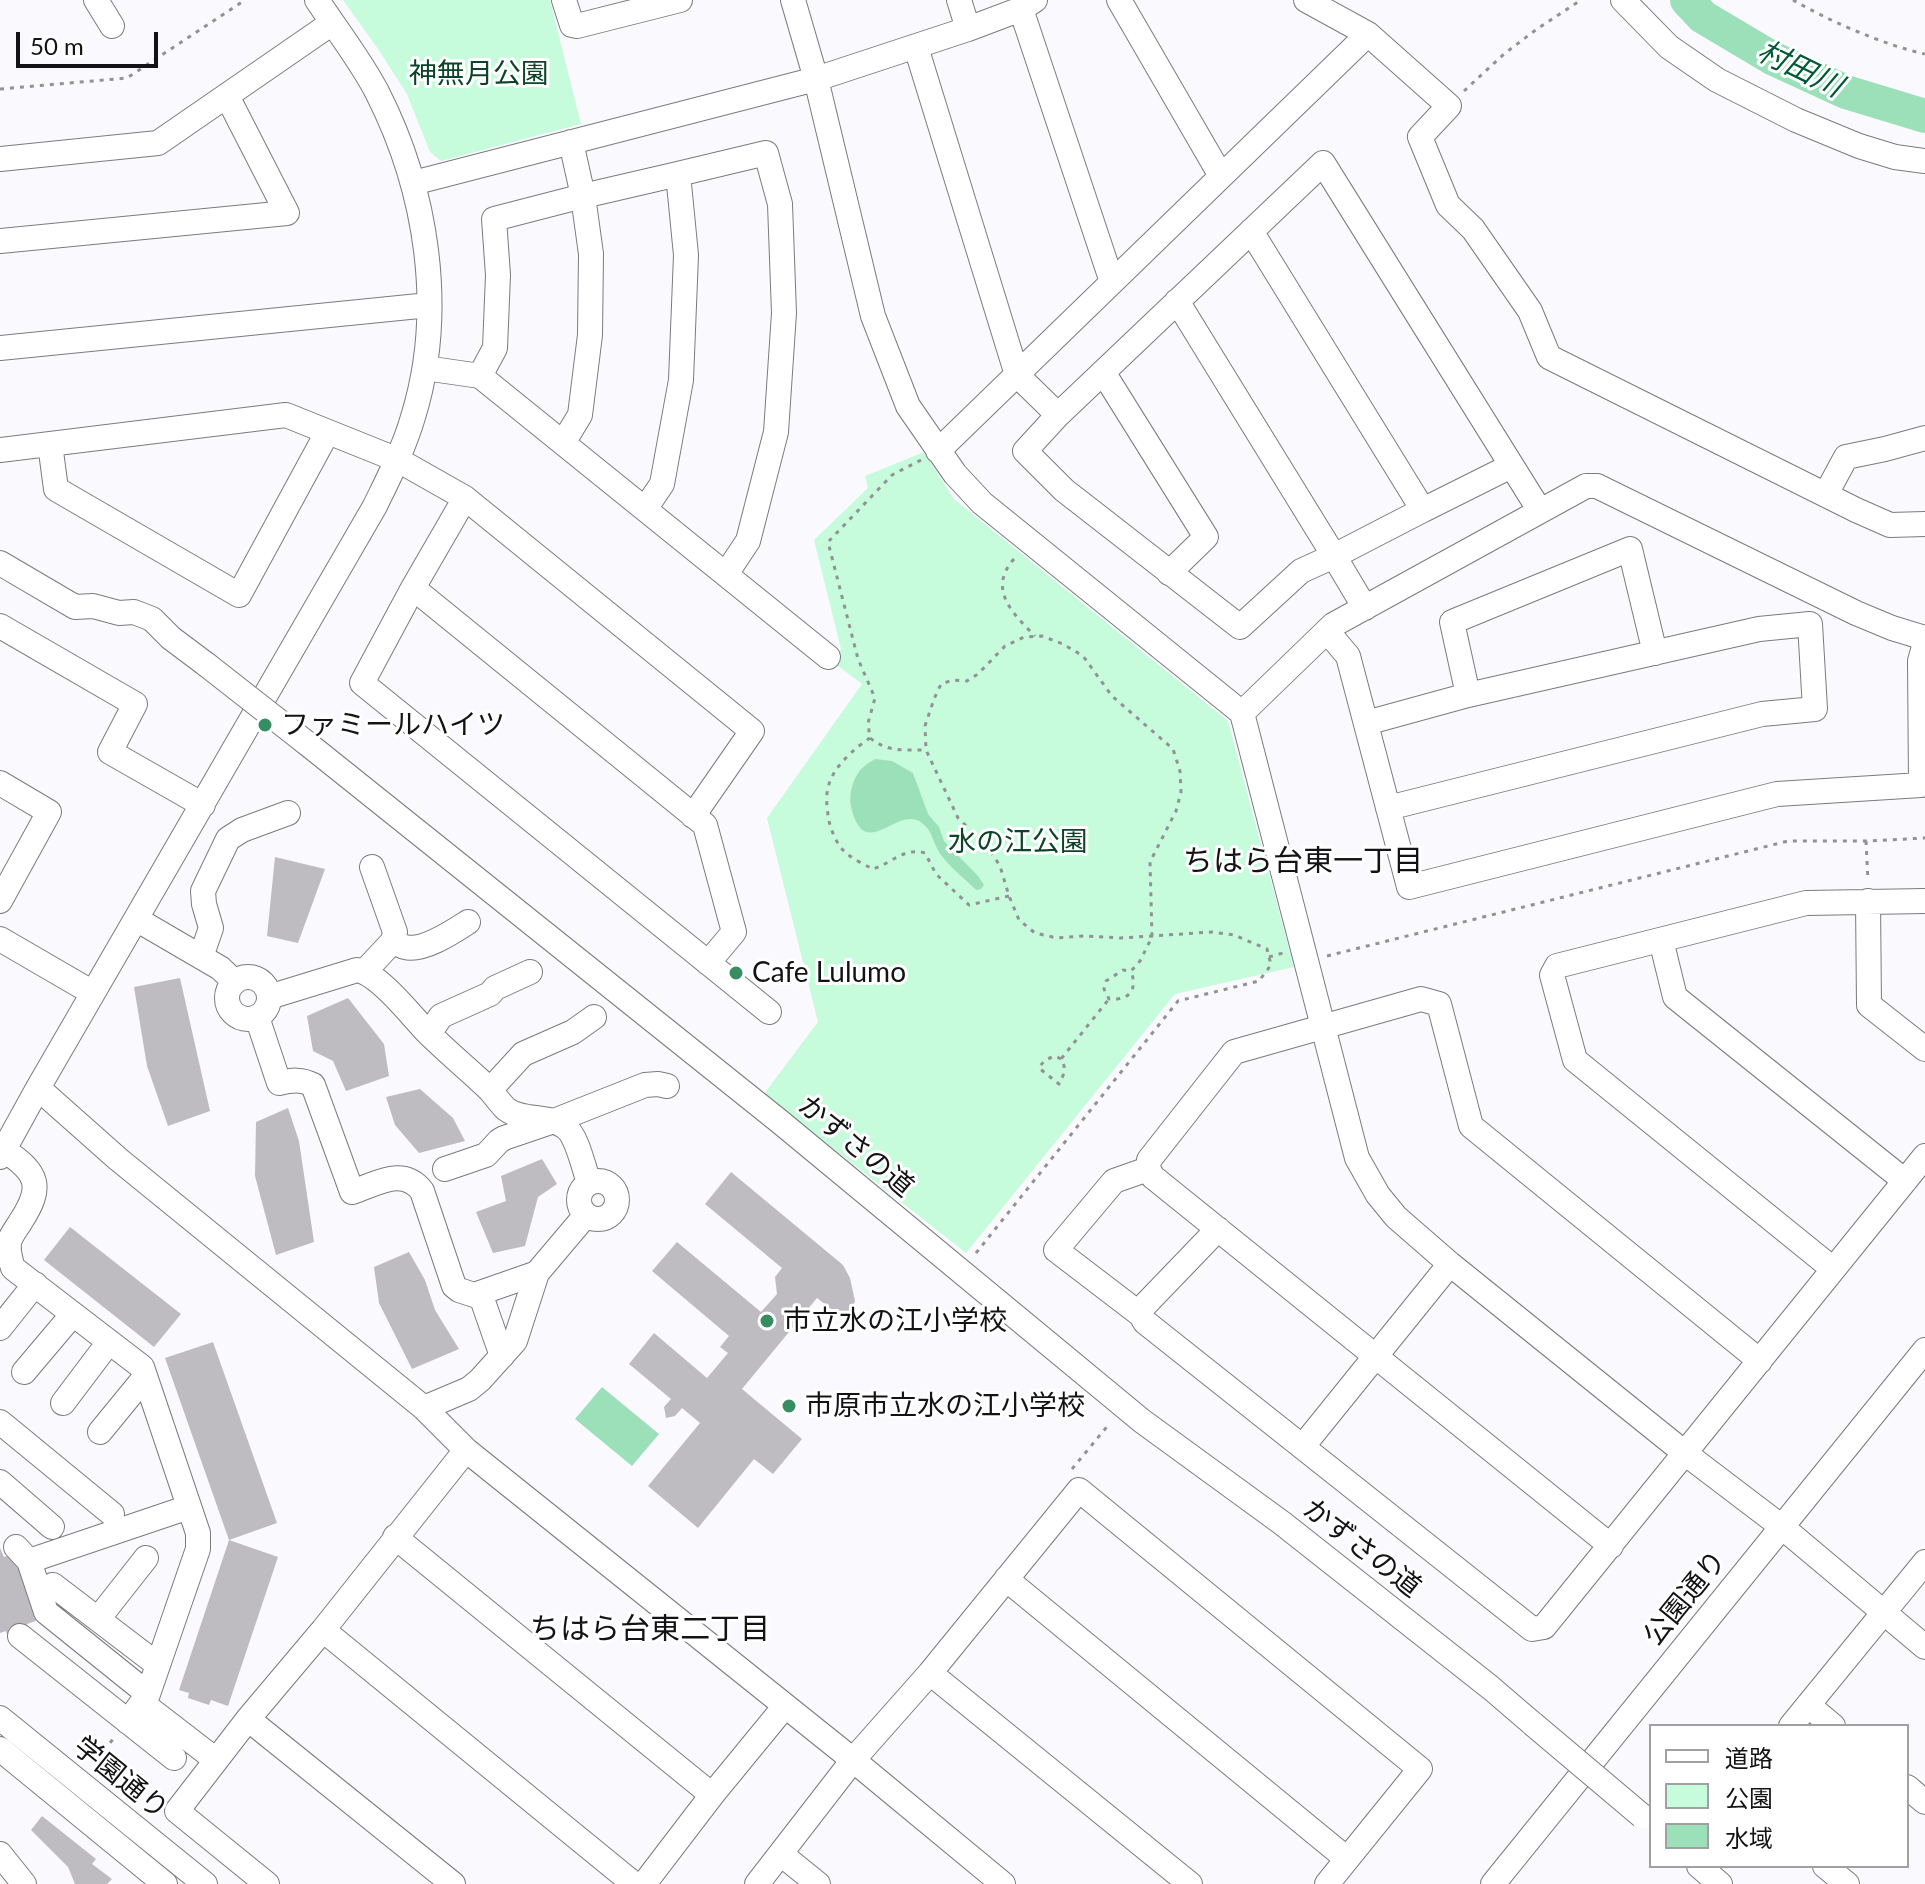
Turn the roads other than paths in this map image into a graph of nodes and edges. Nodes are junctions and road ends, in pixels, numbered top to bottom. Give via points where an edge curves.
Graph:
1 (96, 0) edge
2 (317, 0) edge
3 (564, 0) edge
4 (679, 0) edge
5 (793, 0) edge
6 (959, 0) edge
7 (1119, 0) edge
8 (1306, 0) edge
9 (1623, 0) edge
10 (1028, 5) edge
11 (332, 23) junction
12 (112, 26) dead end
13 (968, 29) junction
14 (1368, 34) junction
15 (916, 47) junction
16 (816, 79) junction
17 (227, 96) junction
18 (571, 142) junction
19 (0, 159) edge
20 (1925, 161) edge
21 (678, 174) junction
22 (1221, 176) junction
23 (413, 183) junction
24 (583, 196) junction
25 (1251, 231) junction
26 (0, 241) edge
27 (1112, 282) junction
28 (1177, 301) junction
29 (429, 305) junction
30 (0, 348) edge
31 (425, 368) junction
32 (1103, 372) junction
33 (1017, 375) junction
34 (480, 376) junction
35 (1058, 415) junction
36 (327, 433) junction
37 (1925, 438) edge
38 (563, 443) junction
39 (50, 444) junction
40 (0, 450) edge
41 (938, 451) junction
42 (398, 460) junction
43 (1511, 466) junction
44 (1826, 494) junction
45 (465, 498) junction
46 (645, 509) junction
47 (1423, 510) junction
48 (1540, 511) junction
49 (1925, 524) edge
50 (1334, 556) junction
51 (0, 563) edge
52 (1169, 573) junction
53 (726, 574) junction
54 (413, 588) junction
55 (1365, 608) junction
56 (0, 626) edge
57 (1327, 631) junction
58 (1925, 641) edge
59 (1655, 653) junction
60 (828, 657) dead end
61 (1468, 695) junction
62 (1242, 713) junction
63 (1366, 723) junction
64 (0, 783) edge
65 (203, 805) junction
66 (1388, 808) junction
67 (288, 813) dead end
68 (693, 816) junction
69 (372, 867) dead end
70 (0, 901) edge
71 (1868, 901) junction
72 (1925, 901) edge
73 (136, 919) junction
74 (468, 922) dead end
75 (0, 939) edge
76 (1661, 940) junction
77 (393, 941) junction
78 (201, 957) junction
79 (708, 963) junction
80 (365, 971) junction
81 (530, 972) dead end
82 (235, 982) junction
83 (93, 993) junction
84 (263, 1007) junction
85 (769, 1012) dead end
86 (594, 1017) dead end
87 (1322, 1026) junction
88 (429, 1034) junction
89 (1925, 1049) edge
90 (667, 1086) dead end
91 (38, 1088) junction
92 (490, 1090) junction
93 (554, 1121) junction
94 (2, 1154) edge
95 (1925, 1156) edge
96 (445, 1169) dead end
97 (1148, 1169) junction
98 (1905, 1181) junction
99 (1218, 1229) junction
100 (1450, 1264) junction
101 (1833, 1269) junction
102 (537, 1273) junction
103 (35, 1284) junction
104 (480, 1293) junction
105 (73, 1314) junction
106 (1141, 1315) junction
107 (0, 1328) edge
108 (109, 1342) junction
109 (1925, 1350) edge
110 (502, 1356) junction
111 (1375, 1357) junction
112 (1760, 1361) junction
113 (24, 1372) dead end
114 (145, 1377) junction
115 (63, 1403) dead end
116 (424, 1408) junction
117 (0, 1422) edge
118 (100, 1432) dead end
119 (1303, 1446) junction
120 (466, 1450) junction
121 (1686, 1454) junction
122 (0, 1482) edge
123 (189, 1507) junction
124 (112, 1514) dead end
125 (52, 1527) dead end
126 (1782, 1527) junction
127 (395, 1537) junction
128 (1611, 1546) junction
129 (146, 1558) dead end
130 (1925, 1562) edge
131 (1006, 1579) junction
132 (53, 1585) dead end
133 (1883, 1614) junction
134 (98, 1619) junction
135 (323, 1630) junction
136 (20, 1636) dead end
137 (1925, 1647) edge
138 (158, 1665) junction
139 (930, 1673) junction
140 (1808, 1705) junction
141 (139, 1706) junction
142 (785, 1706) junction
143 (0, 1718) edge
144 (248, 1719) junction
145 (1793, 1724) edge
146 (1831, 1724) edge
147 (0, 1749) edge
148 (174, 1758) dead end
149 (216, 1760) junction
150 (853, 1760) junction
151 (1909, 1789) edge
152 (712, 1795) junction
153 (1925, 1802) edge
154 (1647, 1820) edge
155 (0, 1854) edge
156 (781, 1854) junction
157 (1347, 1859) junction
158 (1701, 1868) edge
159 (1827, 1868) edge
160 (24, 1884) edge
161 (165, 1884) edge
162 (205, 1884) edge
163 (267, 1884) edge
164 (453, 1884) edge
165 (634, 1884) edge
166 (644, 1884) edge
167 (757, 1884) edge
168 (818, 1884) edge
169 (1003, 1884) edge
170 (1190, 1884) edge
171 (1327, 1884) edge
172 (1493, 1884) edge
173 (1720, 1884) edge
174 (1847, 1884) edge

1 - 12 street
2 - 11 street
3 - 4 street via 572,25 577,26
5 - 16 street
6 - 13 street
7 - 22 street
8 - 14 street
9 - 20 street via 1669,47 1717,80 1859,146
10 - 13 street
10 - 27 street
11 - 17 street
11 - 23 street via 376,89
13 - 15 street
14 - 22 street
14 - 44 street via 1449,106 1420,137 1448,205 1473,229 1530,311 1549,357
15 - 16 street
15 - 33 street
16 - 18 street
16 - 41 street via 873,316 908,406
17 - 19 street via 158,143
17 - 26 street via 287,213
18 - 23 street
18 - 24 street
21 - 24 street
21 - 46 street via 686,255 681,380 662,484
21 - 53 street via 766,153 780,204 784,313 776,432 748,541
22 - 27 street
23 - 29 street via 422,216
24 - 34 street via 494,219 495,348
24 - 38 street via 591,254 590,335 580,415
25 - 28 street
25 - 43 street via 1323,163
25 - 47 street
27 - 33 street
28 - 32 street
28 - 50 street
29 - 30 street
29 - 31 street
31 - 34 street
31 - 42 street
32 - 35 street
32 - 52 street via 1206,537
33 - 35 street
33 - 41 street
34 - 38 street
35 - 52 street via 1025,451 1064,490
36 - 39 street via 286,415
36 - 39 street via 239,595 56,489
36 - 42 street
37 - 44 street via 1846,457
38 - 46 street
39 - 40 street
41 - 62 street via 982,503
42 - 45 street
42 - 65 street
43 - 47 street
43 - 48 street
44 - 49 street via 1890,525
45 - 54 street
45 - 68 street via 752,731
46 - 53 street
47 - 50 street
48 - 55 street
48 - 58 street via 1586,486 1597,486 1856,613
50 - 52 street via 1301,571 1240,627
50 - 55 street
51 - 154 street, かずさの道, bridge via 75,607 134,612 152,619 779,1121 1142,1421 1479,1678
53 - 60 street
54 - 68 street
54 - 79 street via 362,683
55 - 57 street
56 - 65 street via 135,704 110,752
57 - 62 street
57 - 63 street via 1348,656
58 - 66 street via 1920,661 1921,785 1777,794 1409,887
59 - 61 street
59 - 61 street via 1630,549 1452,622
59 - 66 street via 1759,629 1810,624 1815,709 1762,714
61 - 63 street
62 - 87 street
63 - 66 street
64 - 70 street via 49,812
65 - 73 street
67 - 78 street via 228,839 203,891 211,928
68 - 79 street via 705,825 734,932
69 - 77 street via 395,932
71 - 72 street
71 - 76 street via 1806,903
71 - 89 street via 1869,1005
73 - 78 street
73 - 83 street
74 - 77 street via 416,947
75 - 83 street
76 - 98 street via 1675,997
76 - 101 street via 1557,966 1552,975 1575,1060
77 - 80 street
78 - 82 street
79 - 85 street
80 - 84 street
80 - 88 street
81 - 88 street via 441,1016
82 - 84 street via 251,977 265,985
82 - 84 street via 227,996 232,1011 246,1019
83 - 91 street
84 - 104 street via 279,1083 313,1085 352,1192 399,1177 416,1183 454,1286
86 - 92 street via 523,1054
87 - 97 street via 1234,1052 1149,1160
87 - 100 street via 1357,1158 1396,1217
87 - 112 street via 1421,999 1439,1004 1471,1126
88 - 92 street
90 - 93 street via 645,1085
91 - 94 street
91 - 116 street
92 - 93 street via 516,1114
93 - 96 street via 504,1138 486,1155
93 - 102 street via 572,1135 589,1183 579,1202 586,1215
94 - 103 street via 26,1167 36,1189 9,1240 13,1268
95 - 98 street
97 - 99 street
97 - 106 street via 1114,1181 1056,1250
98 - 101 street
99 - 106 street
99 - 111 street
100 - 111 street
100 - 121 street
101 - 112 street
102 - 104 street
102 - 110 street via 515,1341
103 - 105 street
103 - 107 street
104 - 110 street
105 - 108 street
105 - 113 street
106 - 119 street
108 - 114 street via 142,1367
108 - 115 street
109 - 126 street, 公園通り
110 - 116 street via 469,1389
111 - 119 street
111 - 128 street
112 - 121 street
114 - 118 street
114 - 123 street
116 - 120 street
117 - 124 street
119 - 128 street via 1532,1629 1544,1627
120 - 127 street
120 - 142 street
121 - 126 street
121 - 128 street
122 - 125 street
123 - 138 street via 198,1549
123 - 141 street via 22,1554 46,1612
126 - 133 street
126 - 172 street, 公園通り
127 - 135 street
127 - 152 street
129 - 134 street
130 - 133 street
131 - 139 street
131 - 157 street
131 - 157 street via 1079,1490 1420,1769
132 - 134 street
133 - 137 street
133 - 140 street
134 - 138 street
135 - 144 street
135 - 165 street
136 - 141 street
138 - 141 street
139 - 150 street
139 - 170 street
140 - 145 street
140 - 146 street
141 - 148 street
141 - 149 street
142 - 150 street
142 - 152 street
143 - 162 street, 学園通り
144 - 149 street
144 - 164 street
147 - 161 street, 学園通り
149 - 163 street via 177,1811
150 - 156 street
150 - 169 street
151 - 153 street
152 - 166 street
155 - 160 street
156 - 167 street
156 - 168 street
157 - 171 street
158 - 173 street
159 - 174 street

